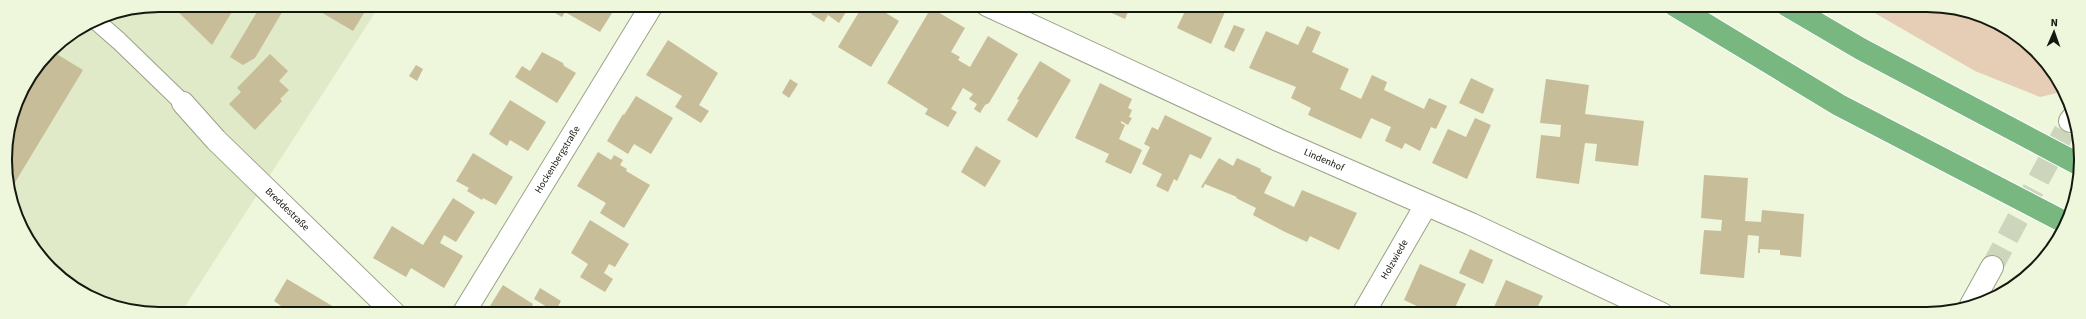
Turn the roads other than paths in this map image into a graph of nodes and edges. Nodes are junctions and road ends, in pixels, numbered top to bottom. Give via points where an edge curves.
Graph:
1 (648, 12) edge
2 (1002, 12) edge
3 (1686, 12) edge
4 (1798, 12) edge
5 (100, 24) edge
6 (183, 103) joint
7 (2074, 162) edge
8 (1426, 205) junction
9 (2061, 220) edge
10 (1992, 267) tunnel mouth
11 (1974, 299) edge
12 (388, 307) edge
13 (467, 307) edge
14 (1367, 307) edge
15 (1647, 307) edge

1 - 13 street, Hockenbergstraße
2 - 8 street, Lindenhof via 1278,140
3 - 9 highway via 1839,105
4 - 7 highway via 1862,49
5 - 6 lane
6 - 12 street, Breddestraße via 216,140
8 - 14 street, Holzwiede
8 - 15 street, Lindenhof
10 - 11 street

